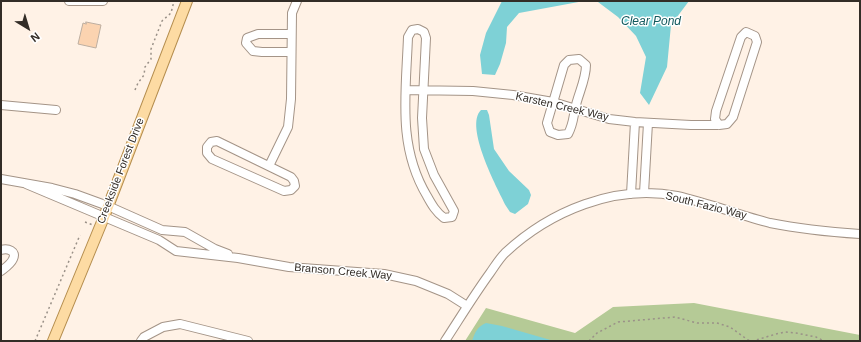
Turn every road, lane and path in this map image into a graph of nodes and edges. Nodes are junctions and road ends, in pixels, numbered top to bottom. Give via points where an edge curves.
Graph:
1 (69, 1) edge
2 (174, 1) edge
3 (187, 1) edge
4 (297, 1) edge
5 (103, 2) edge
6 (292, 34) junction
7 (291, 52) junction
8 (135, 90) dead end
9 (406, 90) junction
10 (423, 90) junction
11 (553, 102) junction
12 (1, 105) edge
13 (575, 109) junction
14 (56, 110) dead end
15 (635, 122) junction
16 (648, 123) junction
17 (719, 125) junction
18 (269, 166) junction
19 (1, 179) edge
20 (26, 184) junction
21 (644, 193) junction
22 (631, 194) junction
23 (108, 206) junction
24 (104, 217) junction
25 (85, 222) dead end
26 (93, 225) dead end
27 (162, 230) junction
28 (860, 234) edge
29 (80, 235) dead end
30 (159, 240) junction
31 (198, 240) junction
32 (1, 250) edge
33 (195, 252) junction
34 (238, 258) junction
35 (1, 271) edge
36 (467, 306) junction
37 (35, 341) edge
38 (53, 341) edge
39 (141, 341) edge
40 (248, 341) edge
41 (445, 341) edge
42 (589, 341) edge
43 (824, 341) edge

1 - 5 street
2 - 8 path via 171,12 162,21 151,49 151,59
3 - 23 main road, Creekside Forest Drive
4 - 6 street via 292,13
6 - 7 street
6 - 7 street via 258,34 247,38 246,44 253,51
7 - 18 street via 288,127
9 - 10 street, Karsten Creek Way
9 - 10 street via 408,37 412,30 418,29 424,32 426,38
9 - 10 street via 404,121 409,152 418,181 437,213 444,218 452,217 454,211 434,175 424,149
10 - 11 street, Karsten Creek Way via 513,95
11 - 13 street, Karsten Creek Way
11 - 13 street via 547,123 550,132 558,135 568,134
11 - 13 street via 564,65 569,60 578,59 586,65 586,73
12 - 14 street
13 - 15 street, Karsten Creek Way via 609,119
15 - 16 street, Karsten Creek Way
15 - 22 street
16 - 17 street, Karsten Creek Way
16 - 21 street
17 - 17 street via 727,124 733,117 757,42 755,36 746,32 741,37 716,111 715,119
18 - 18 street via 217,141 210,142 207,147 207,154 212,159 284,191 295,186 292,177
19 - 20 street
20 - 23 street, Branson Creek Way via 75,194
20 - 24 street, Branson Creek Way
21 - 22 street, South Fazio Way
21 - 28 street, South Fazio Way via 676,196 770,223 824,232
22 - 36 street, South Fazio Way via 598,199 551,219 504,254
23 - 24 main road, Creekside Forest Drive
23 - 27 street, Branson Creek Way
24 - 30 street, Branson Creek Way
24 - 38 main road, Creekside Forest Drive
25 - 26 path
27 - 30 street
27 - 31 street, Branson Creek Way via 185,232
29 - 37 path
30 - 33 street, Branson Creek Way via 176,251
31 - 33 street
31 - 34 street, Branson Creek Way via 215,250
32 - 35 street via 11,250 14,258
33 - 34 street, Branson Creek Way
34 - 36 street, Branson Creek Way via 289,267 384,274 416,281 448,294
36 - 41 street, South Fazio Way
39 - 40 street via 163,327 180,324
42 - 43 path via 597,333 618,322 675,317 697,323 717,323 730,327 753,341 785,332 816,337

